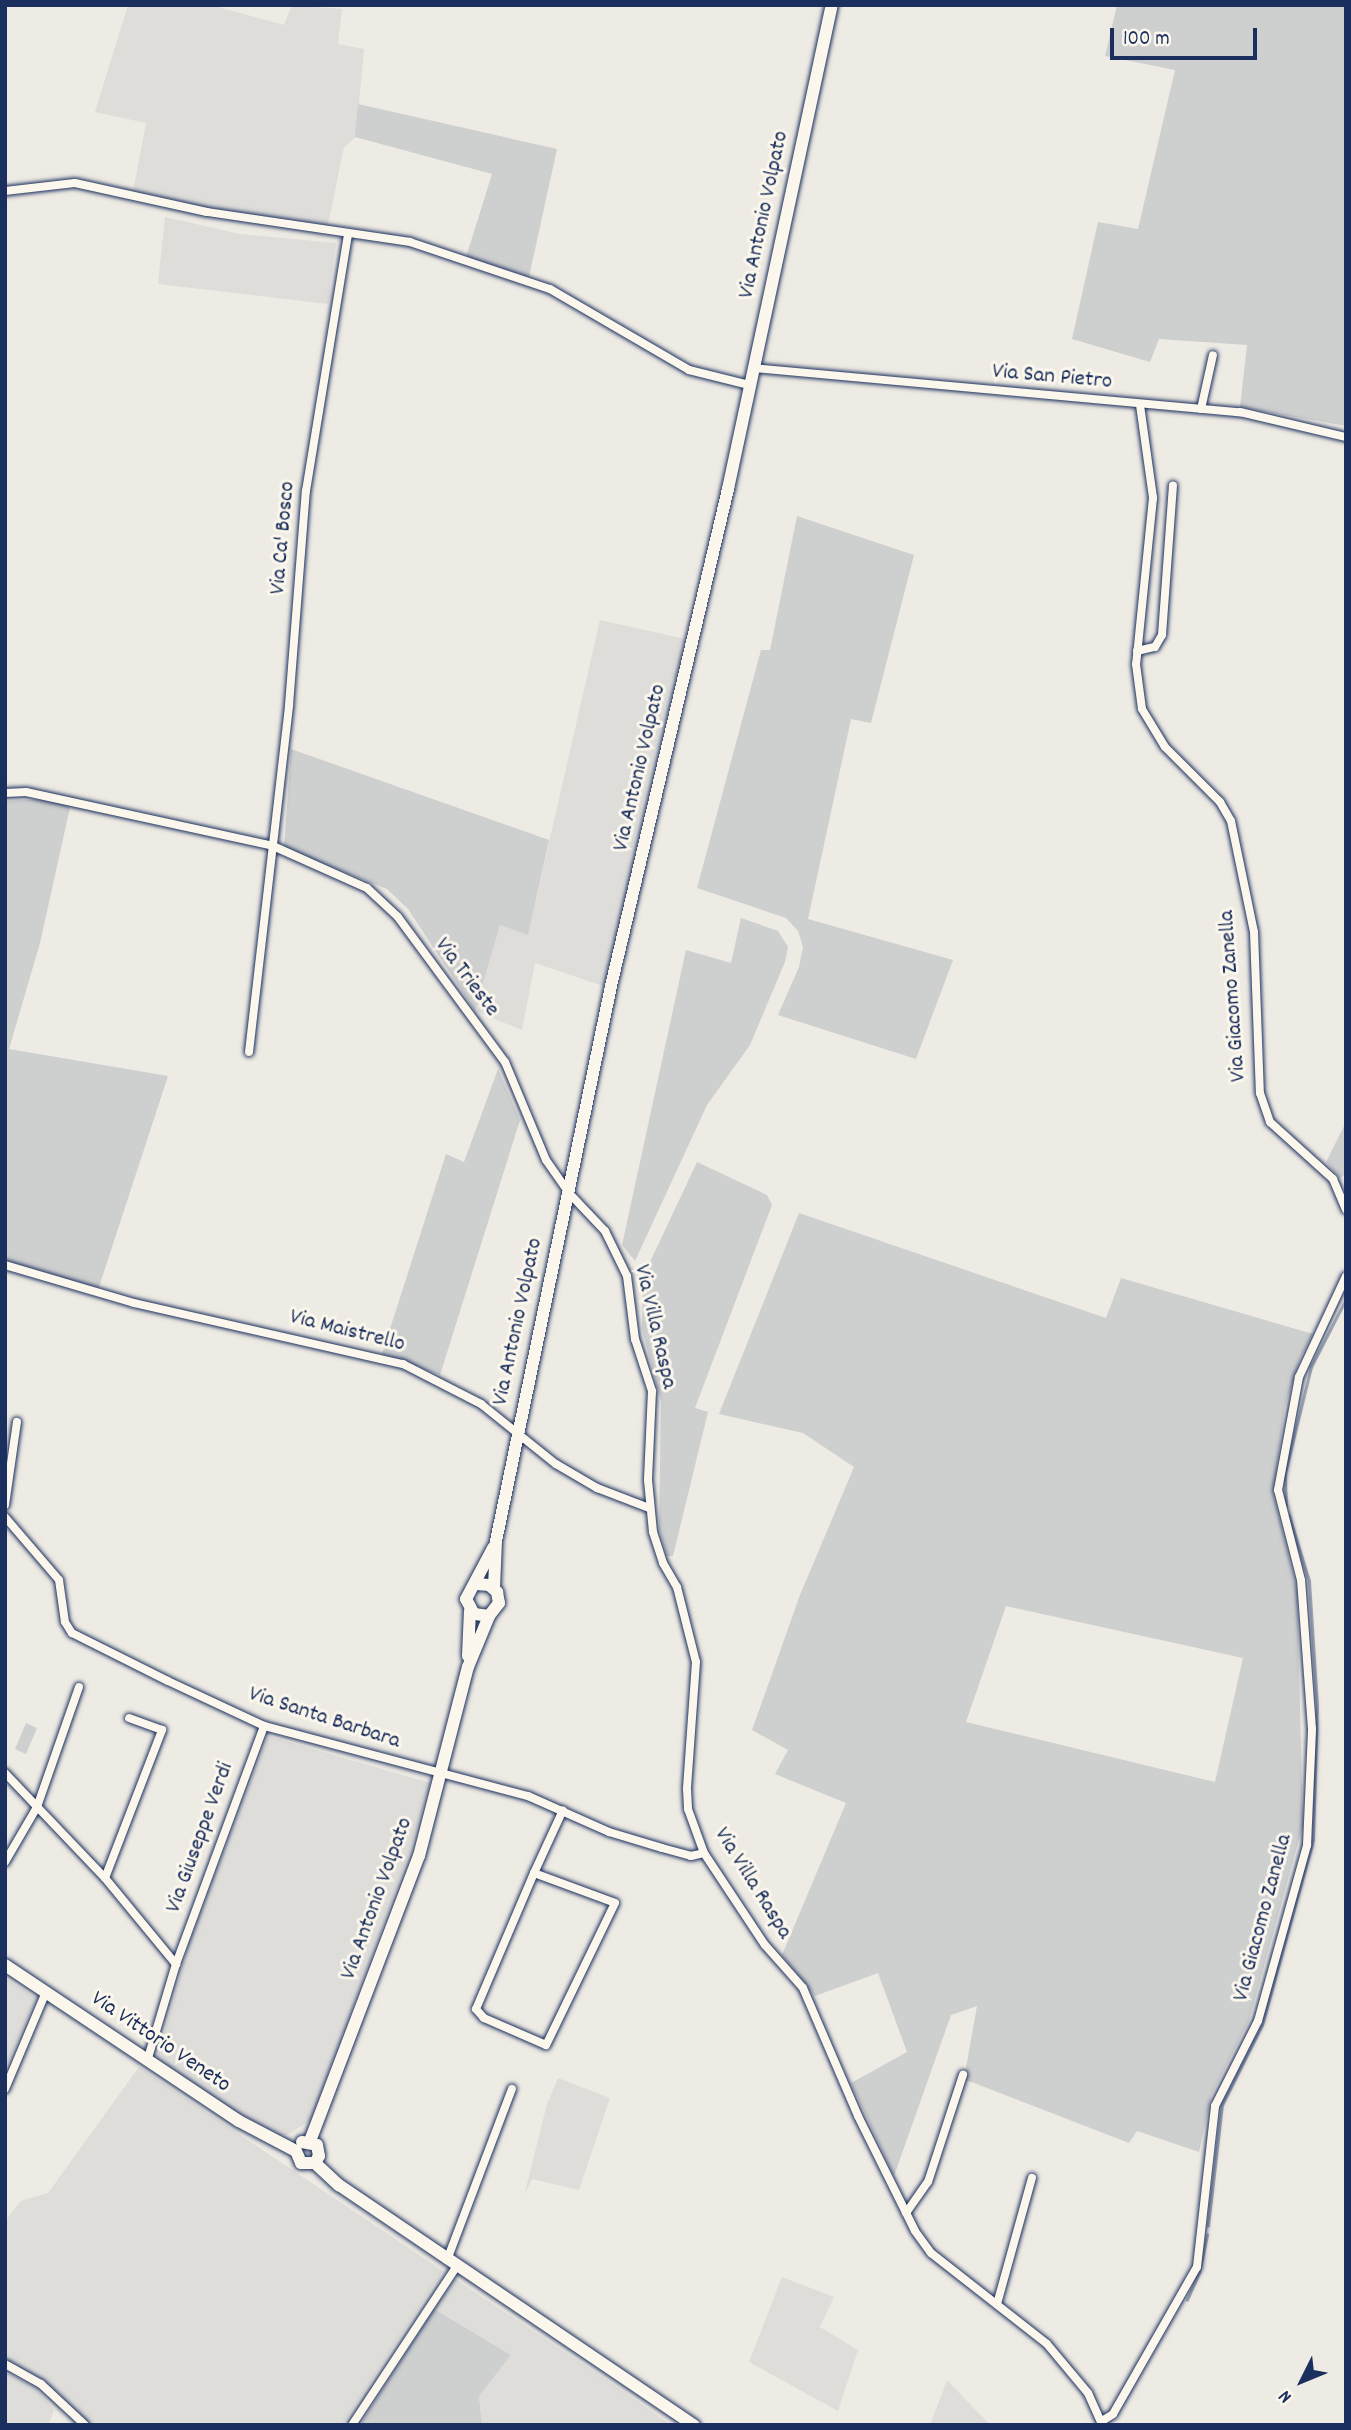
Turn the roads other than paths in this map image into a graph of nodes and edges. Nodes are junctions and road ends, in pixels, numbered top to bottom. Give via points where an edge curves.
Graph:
1 (832, 5) edge
2 (5, 191) edge
3 (348, 234) junction
4 (1213, 358) dead end
5 (753, 368) junction
6 (749, 386) junction
7 (1140, 405) junction
8 (1201, 408) junction
9 (1346, 437) edge
10 (1173, 485) dead end
11 (1137, 651) junction
12 (5, 793) edge
13 (273, 846) junction
14 (249, 1052) dead end
15 (568, 1192) junction
16 (1346, 1209) edge
17 (5, 1265) edge
18 (1346, 1276) edge
19 (17, 1422) dead end
20 (517, 1432) junction
21 (5, 1505) edge
22 (649, 1508) junction
23 (5, 1517) edge
24 (496, 1541) junction
25 (477, 1584) junction
26 (494, 1588) junction
27 (470, 1611) junction
28 (489, 1616) junction
29 (468, 1667) junction
30 (79, 1687) dead end
31 (129, 1718) dead end
32 (264, 1726) junction
33 (5, 1773) edge
34 (442, 1775) junction
35 (37, 1808) junction
36 (563, 1810) junction
37 (704, 1853) junction
38 (5, 1862) edge
39 (534, 1873) junction
40 (105, 1878) junction
41 (5, 1965) edge
42 (176, 1965) junction
43 (46, 1992) junction
44 (147, 2061) junction
45 (963, 2075) dead end
46 (5, 2089) edge
47 (512, 2089) dead end
48 (310, 2141) junction
49 (296, 2151) junction
50 (315, 2162) junction
51 (1032, 2178) dead end
52 (906, 2213) junction
53 (452, 2263) junction
54 (997, 2304) junction
55 (5, 2364) edge
56 (1087, 2393) joint
57 (1102, 2423) edge
58 (85, 2425) edge
59 (352, 2425) edge
60 (694, 2425) edge

1 - 5 street, Via Antonio Volpato
2 - 3 street via 75,183 207,212
3 - 6 street via 411,242 550,289 689,370
3 - 13 street, Via Ca' Bosco via 306,491
4 - 8 street
5 - 6 street, Via Antonio Volpato
5 - 7 street, Via San Pietro
6 - 15 street, Via Antonio Volpato
7 - 8 street, Via San Pietro
7 - 11 street, Via Giacomo Zanella via 1153,498
8 - 9 street, Via San Pietro
10 - 11 street via 1163,635 1156,647
11 - 16 street, Via Giacomo Zanella via 1142,709 1165,747 1220,802 1231,821 1254,932 1260,1093 1270,1122 1334,1179
12 - 13 street, Via Trieste via 26,792
13 - 14 street
13 - 15 street, Via Trieste via 367,888 398,917 505,1062 537,1142
15 - 20 street, Via Antonio Volpato
15 - 22 street, Via Villa Raspa via 606,1231 627,1276 635,1339 652,1391
17 - 20 street, Via Maistrello via 134,1303 403,1363 481,1404
18 - 57 street, Via Giacomo Zanella via 1299,1377 1278,1490 1301,1580 1312,1729 1307,1845 1258,2021 1215,2106 1197,2267 1113,2414
19 - 21 street
20 - 22 street, Via Maistrello via 556,1464 597,1488
20 - 24 street, Via Antonio Volpato
22 - 37 street, Via Villa Raspa via 663,1563 690,1626 696,1662 687,1789 688,1810
23 - 32 street, Via Santa Barbara via 58,1580 65,1622 72,1633
24 - 25 street, Via Antonio Volpato
24 - 26 street, Via Antonio Volpato
25 - 26 street
25 - 27 street via 468,1593
26 - 28 street via 499,1603
27 - 28 street
27 - 29 street, Via Antonio Volpato
28 - 29 street, Via Antonio Volpato
29 - 34 street, Via Antonio Volpato
30 - 35 street
31 - 40 street via 162,1730
32 - 34 street, Via Santa Barbara
32 - 42 street, Via Giuseppe Verdi
33 - 35 street, Via Giuseppe Verdi
34 - 36 street, Via Santa Barbara via 528,1796
34 - 48 street, Via Antonio Volpato via 419,1856
35 - 38 street
35 - 40 street, Via Giuseppe Verdi
36 - 37 street, Via Santa Barbara via 609,1832 691,1856
36 - 39 street
37 - 52 street, Via Villa Raspa via 765,1944 803,1988
39 - 39 street via 477,2011 503,2028 546,2045 615,1903
40 - 42 street, Via Giuseppe Verdi
41 - 43 street, Via Vittorio Veneto
42 - 44 street, Via Giuseppe Verdi
43 - 44 street, Via Vittorio Veneto
43 - 46 street
44 - 49 street, Via Vittorio Veneto via 265,2137
45 - 52 street via 928,2182
47 - 53 street
48 - 49 street
48 - 50 street via 318,2148
49 - 50 street, Via Vittorio Veneto via 301,2163
50 - 53 street, Via Vittorio Veneto via 331,2180
51 - 54 street
52 - 54 street, Via Villa Raspa via 931,2253
53 - 59 street
53 - 60 street, Via Vittorio Veneto
54 - 56 street, Via Villa Raspa via 1047,2344
55 - 58 street via 41,2384
56 - 57 street, Via Giacomo Zanella

